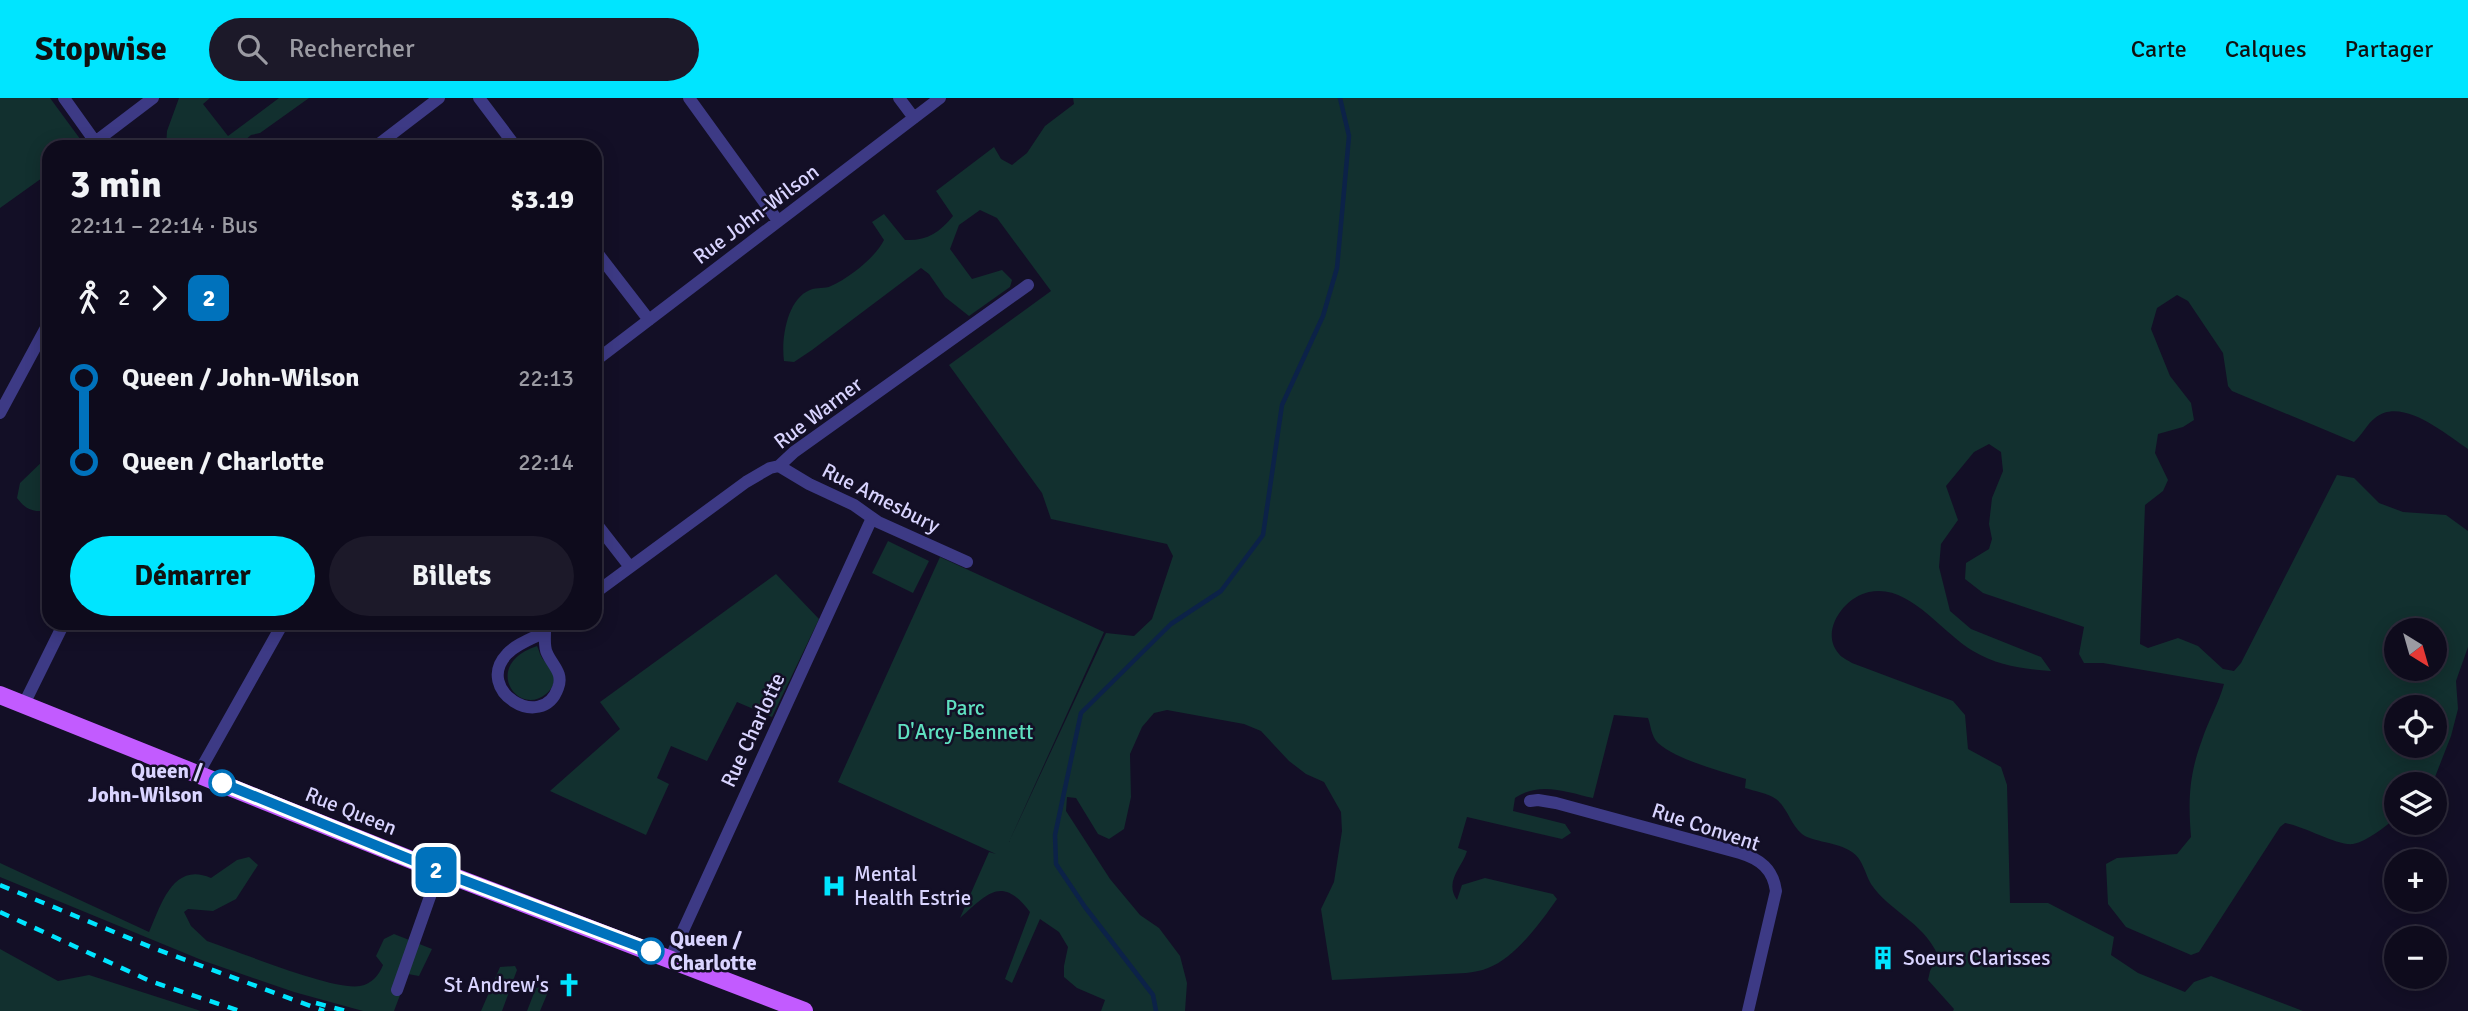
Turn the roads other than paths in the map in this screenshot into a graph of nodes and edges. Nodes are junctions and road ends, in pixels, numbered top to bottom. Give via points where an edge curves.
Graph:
1 (64, 98) edge
2 (153, 98) edge
3 (439, 98) edge
4 (479, 98) edge
5 (689, 98) edge
6 (899, 98) edge
7 (940, 98) edge
8 (914, 118) junction
9 (93, 140) edge
10 (103, 140) edge
11 (384, 140) edge
12 (511, 140) edge
13 (778, 221) junction
14 (602, 259) edge
15 (1028, 285) dead end
16 (649, 320) junction
17 (42, 335) edge
18 (602, 356) edge
19 (0, 413) edge
20 (779, 466) junction
21 (872, 518) junction
22 (602, 531) edge
23 (967, 562) dead end
24 (630, 567) junction
25 (602, 588) edge
26 (61, 630) edge
27 (279, 630) edge
28 (547, 630) edge
29 (545, 632) junction
30 (0, 695) edge
31 (24, 704) junction
32 (198, 774) junction
33 (1530, 801) dead end
34 (439, 871) junction
35 (670, 959) junction
36 (397, 990) dead end
37 (804, 1011) edge
38 (1748, 1011) edge

1 - 9 street
2 - 10 street
3 - 11 street
4 - 12 street
5 - 13 street
6 - 8 street
7 - 8 street, Rue John-Wilson
8 - 13 street, Rue John-Wilson
13 - 16 street, Rue John-Wilson
14 - 16 street
15 - 20 street, Rue Warner
16 - 18 street, Rue John-Wilson
17 - 19 street
20 - 21 street, Rue Amesbury
20 - 24 street, Rue Warner via 746,482
21 - 23 street, Rue Amesbury
21 - 35 street, Rue Charlotte
22 - 24 street
24 - 25 street, Rue Warner
26 - 31 street
27 - 32 street
28 - 29 street
29 - 29 street via 546,651 559,674 558,688 538,706 521,706 504,694 499,669 508,652
30 - 31 main road, Rue Queen
31 - 32 main road, Rue Queen
32 - 34 main road, Rue Queen
33 - 38 street, Rue Convent via 1556,803 1761,862 1776,891
34 - 35 main road, Rue Queen
34 - 36 street
35 - 37 main road, Rue Queen

